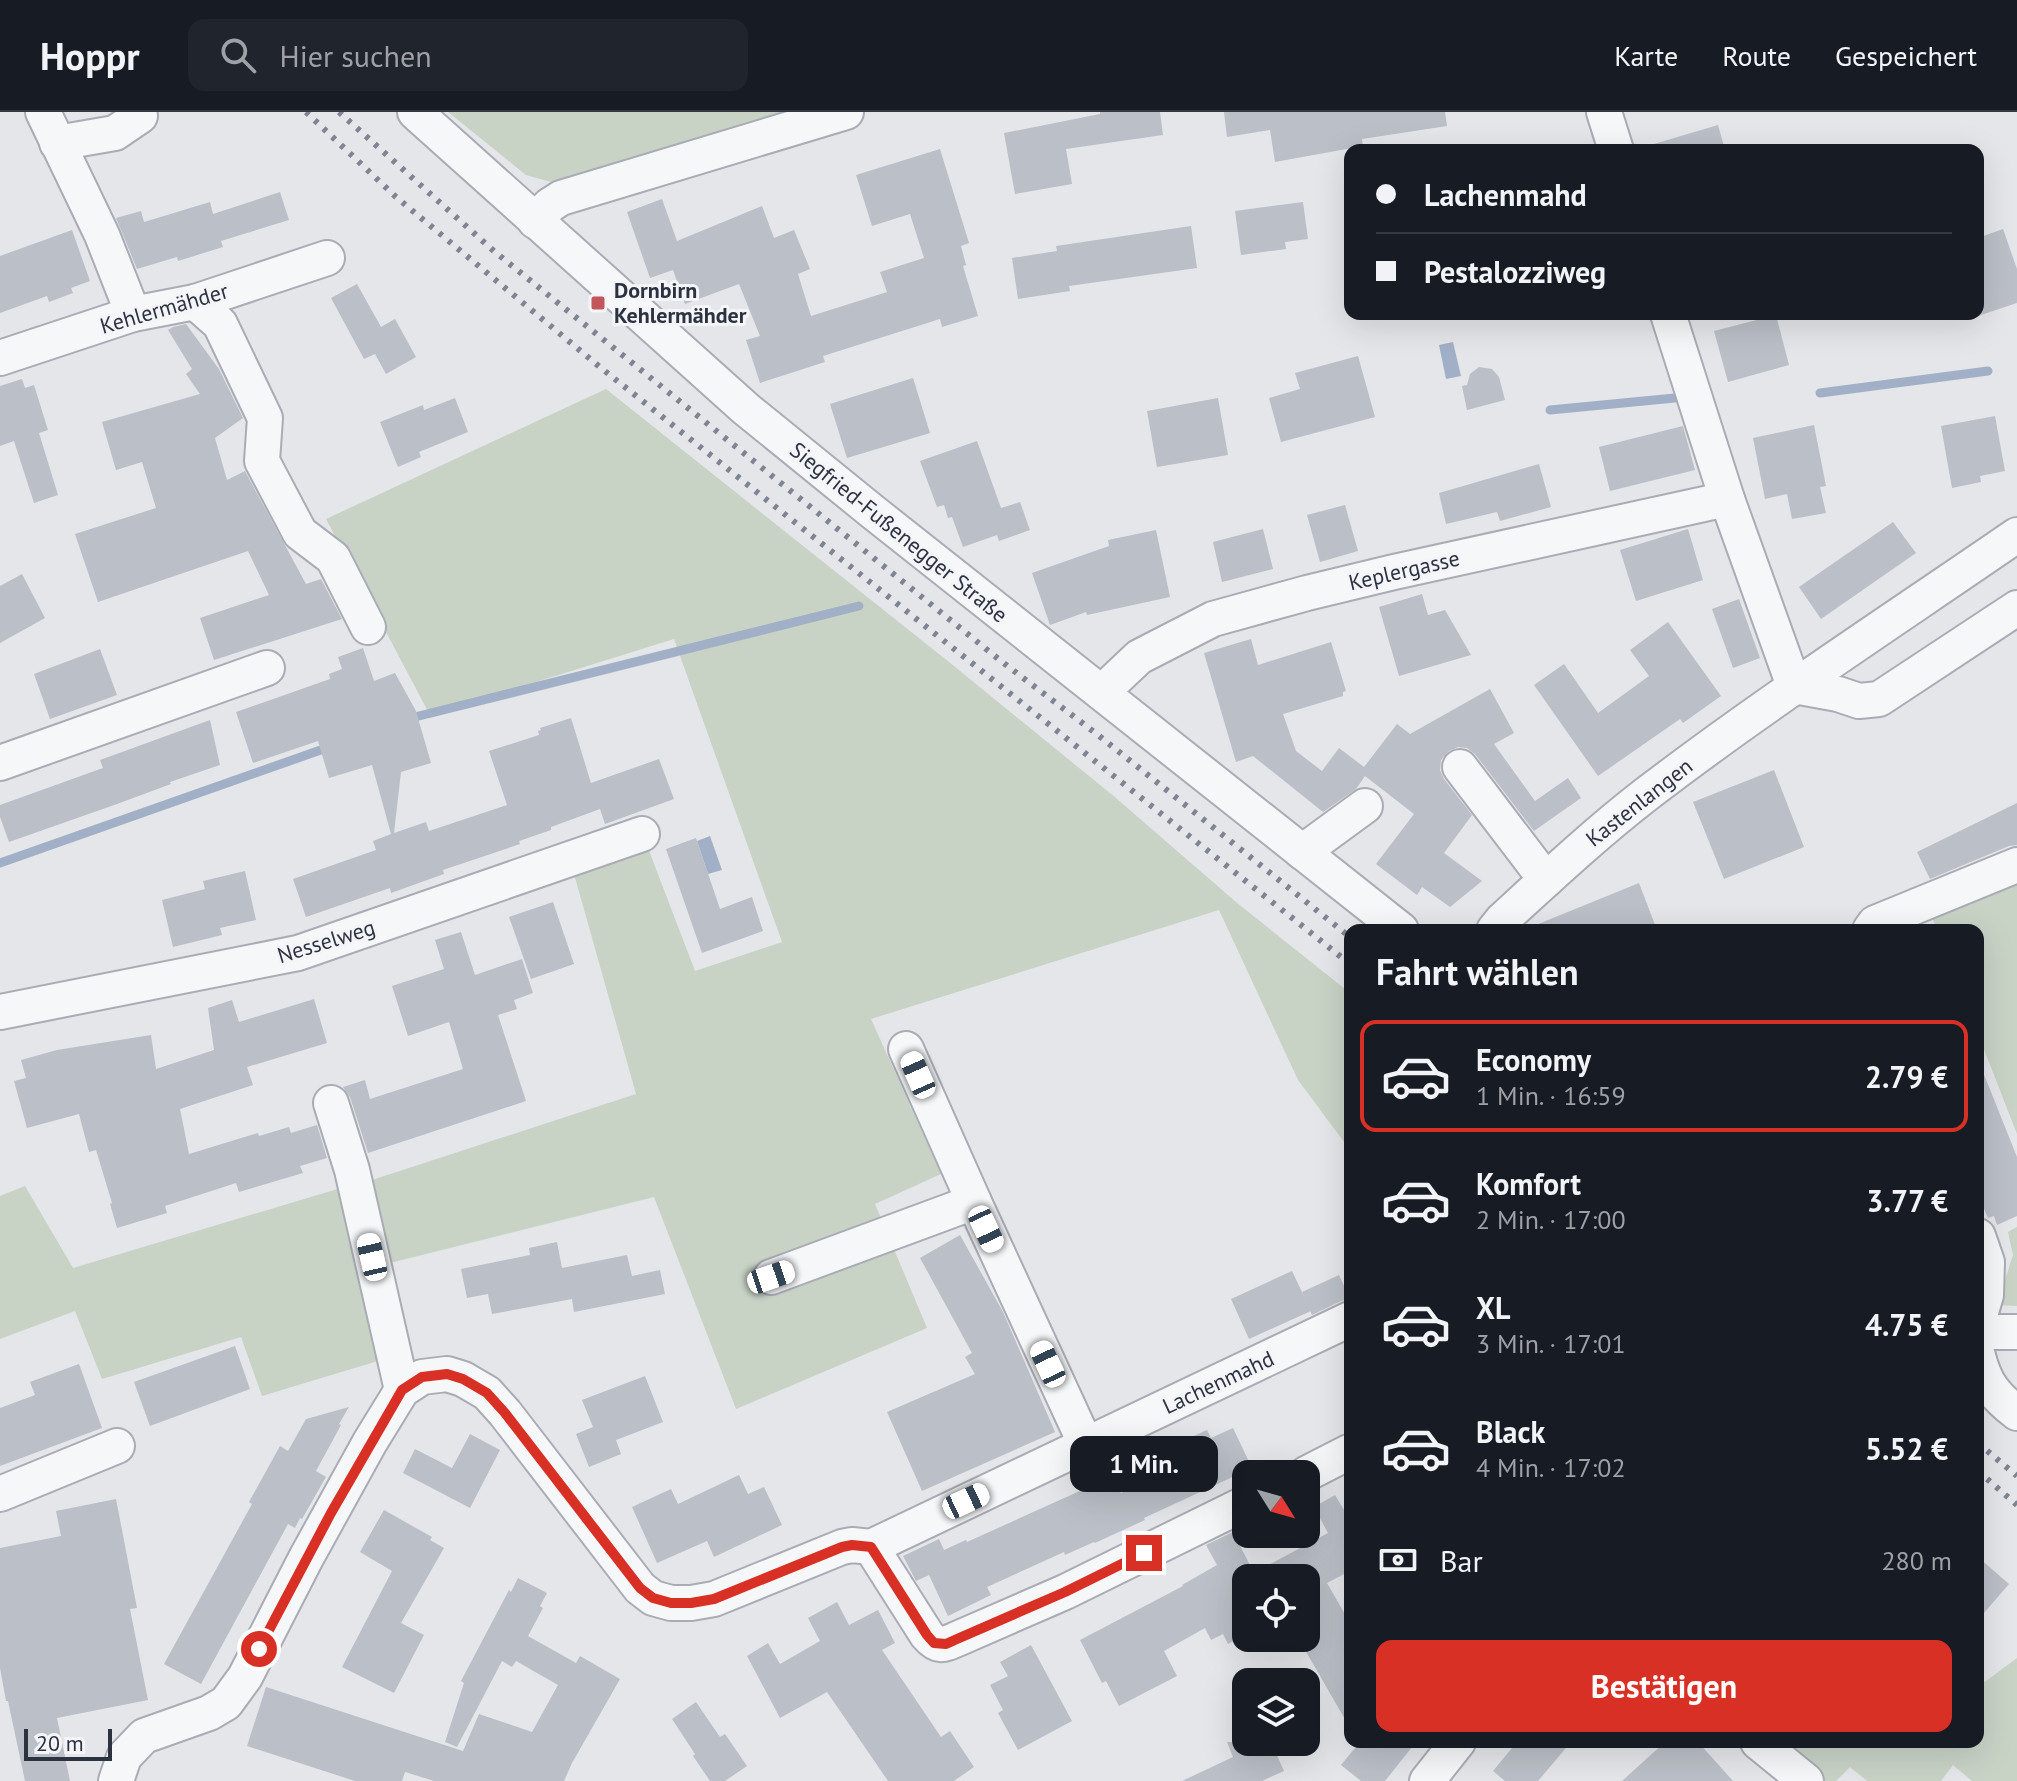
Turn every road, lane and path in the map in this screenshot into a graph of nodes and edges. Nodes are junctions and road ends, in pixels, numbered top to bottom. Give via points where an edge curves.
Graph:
1 (43, 112) edge
2 (415, 112) edge
3 (846, 112) edge
4 (1604, 112) edge
5 (140, 116) dead end
6 (57, 143) junction
7 (1614, 144) edge
8 (535, 221) junction
9 (327, 258) dead end
10 (195, 302) junction
11 (133, 314) junction
12 (1670, 320) edge
13 (0, 358) edge
14 (1727, 499) junction
15 (2017, 535) edge
16 (2017, 608) edge
17 (368, 627) dead end
18 (267, 668) dead end
19 (1794, 686) junction
20 (1102, 692) junction
21 (0, 763) edge
22 (1460, 767) dead end
23 (1365, 806) dead end
24 (642, 834) dead end
25 (1302, 852) junction
26 (2017, 865) edge
27 (1546, 880) junction
28 (1393, 924) edge
29 (1499, 924) edge
30 (1874, 924) edge
31 (0, 1012) edge
32 (906, 1049) dead end
33 (331, 1103) dead end
34 (974, 1202) junction
35 (1984, 1253) edge
36 (771, 1277) dead end
37 (1984, 1302) edge
38 (1344, 1322) edge
39 (1984, 1332) edge
40 (2017, 1332) edge
41 (1984, 1375) edge
42 (402, 1390) junction
43 (2017, 1413) edge
44 (1086, 1445) junction
45 (117, 1446) dead end
46 (1344, 1455) edge
47 (1320, 1467) edge
48 (0, 1494) edge
49 (1232, 1510) edge
50 (871, 1547) junction
51 (1765, 1748) edge
52 (116, 1781) edge
53 (1806, 1781) edge

1 - 6 street
2 - 8 street, Siegfried-Fußenegger Straße
3 - 8 street via 561,198
4 - 7 street
5 - 6 street via 115,133
6 - 11 street
8 - 20 street, Siegfried-Fußenegger Straße via 746,409
9 - 10 street, Kehlermähder
10 - 11 street, Kehlermähder
10 - 17 street via 220,324 265,418 262,461 300,533 333,558
11 - 13 street, Kehlermähder
12 - 14 street
14 - 19 street
14 - 20 street, Keplergasse via 1394,572 1213,619 1139,657
15 - 19 street, Kastenlangen
16 - 19 street via 1879,699 1859,701
18 - 21 street
19 - 27 street, Kastenlangen via 1642,797
20 - 25 street, Siegfried-Fußenegger Straße
22 - 27 street
23 - 25 street
24 - 31 street, Nesselweg via 298,953
25 - 28 street, Siegfried-Fußenegger Straße
26 - 30 street
27 - 29 street, Kastenlangen
32 - 34 street
33 - 42 street via 352,1170
34 - 36 street
34 - 44 street
35 - 37 street
38 - 44 street, Lachenmahd
39 - 40 street
41 - 43 street via 1996,1397
42 - 50 street, Lachenmahd via 422,1377 447,1374 487,1393 653,1598 671,1603 714,1599 842,1547
42 - 52 street via 226,1703 144,1736 124,1757
44 - 50 street, Lachenmahd
45 - 48 street
46 - 47 street
49 - 50 street via 1065,1592 940,1645 927,1635
51 - 53 street

